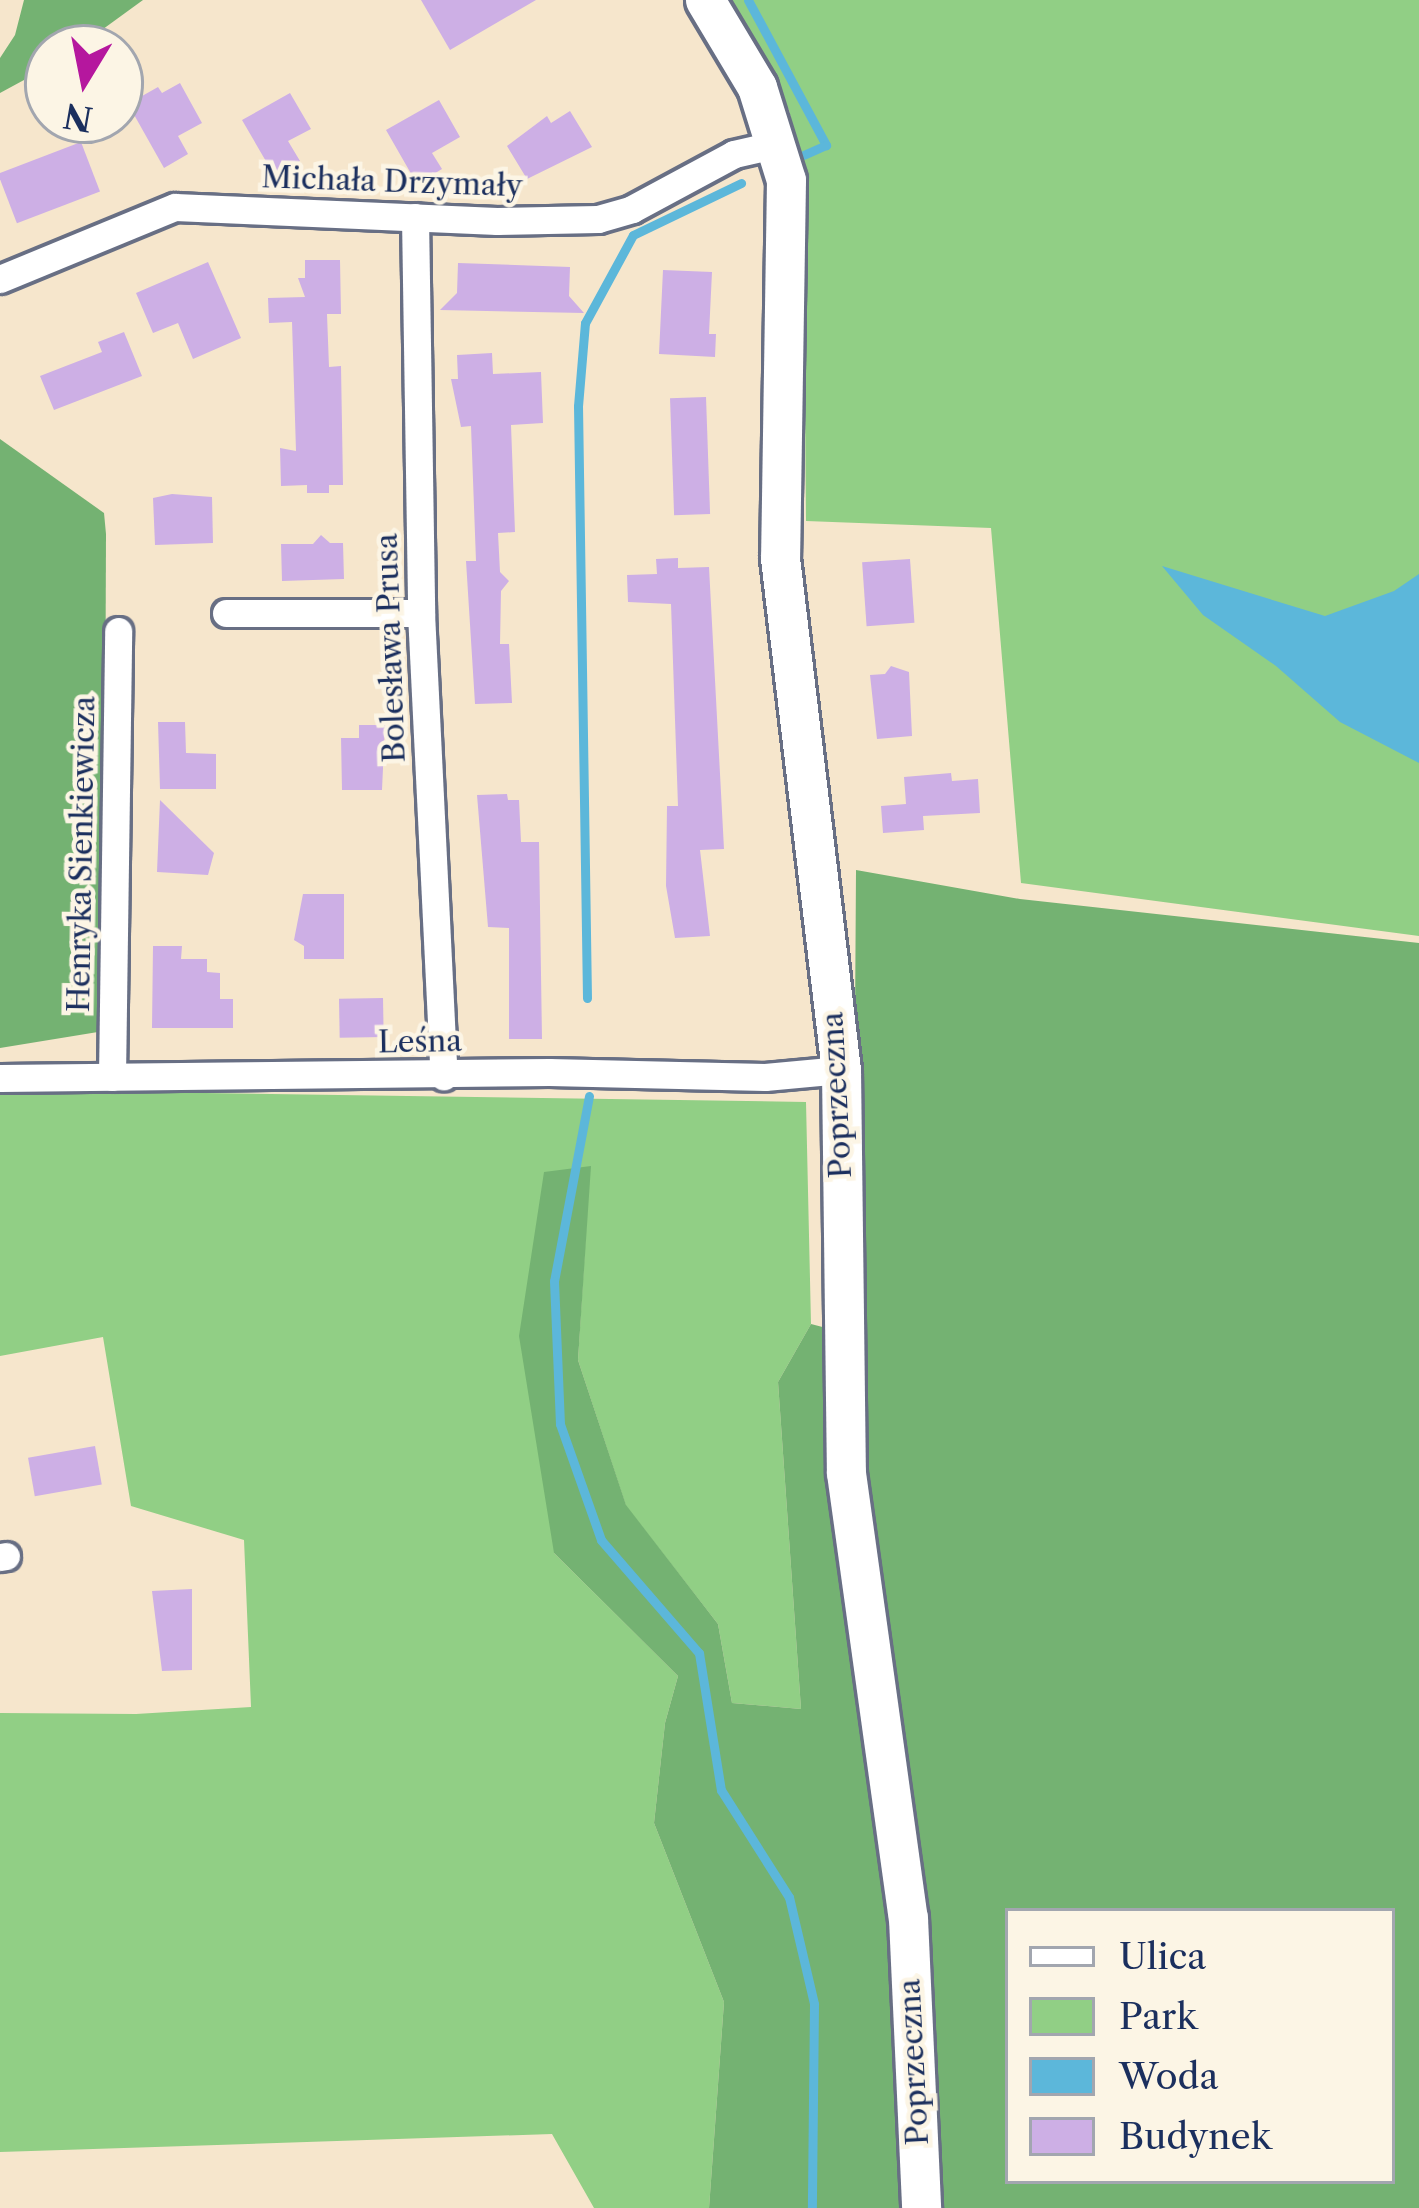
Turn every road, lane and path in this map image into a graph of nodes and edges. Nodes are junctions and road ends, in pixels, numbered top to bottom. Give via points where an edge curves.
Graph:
1 (705, 0) edge
2 (778, 144) junction
3 (415, 217) junction
4 (0, 278) edge
5 (226, 613) dead end
6 (421, 613) junction
7 (118, 631) dead end
8 (841, 1070) junction
9 (444, 1076) junction
10 (112, 1077) junction
11 (0, 1078) edge
12 (921, 2208) edge

1 - 2 street, Poprzeczna via 757,87
2 - 3 street, Michała Drzymały via 734,154 598,219
2 - 8 street, Poprzeczna via 786,180 780,558
3 - 4 street, Michała Drzymały via 175,207
3 - 6 street, Bolesława Prusa
5 - 6 street
6 - 9 street, Bolesława Prusa
7 - 10 street, Henryka Sienkiewicza
8 - 9 street, Leśna
8 - 12 street, Poprzeczna via 846,1473 908,1918
9 - 10 street, Leśna
10 - 11 street, Leśna

